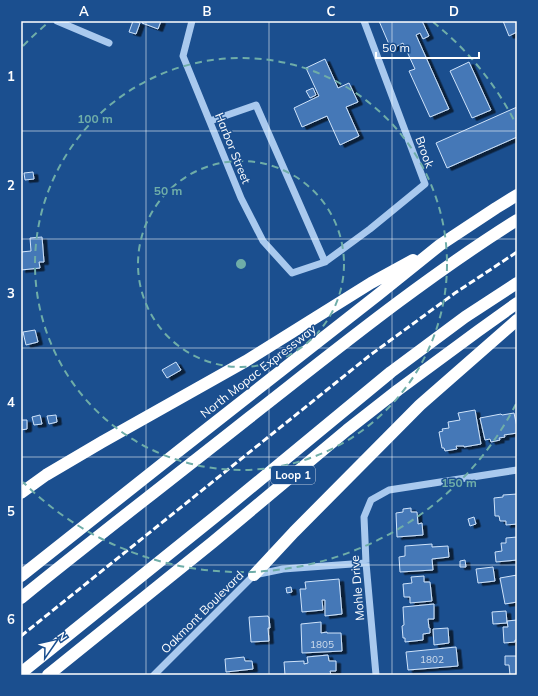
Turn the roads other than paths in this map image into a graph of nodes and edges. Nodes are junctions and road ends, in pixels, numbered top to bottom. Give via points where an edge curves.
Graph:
1 (57, 21) edge
2 (192, 21) edge
3 (364, 21) edge
4 (109, 43) dead end
5 (210, 121) junction
6 (517, 195) edge
7 (517, 220) edge
8 (440, 245) junction
9 (325, 262) junction
10 (292, 273) joint
11 (517, 283) edge
12 (517, 303) edge
13 (517, 320) edge
14 (517, 470) edge
15 (21, 493) edge
16 (366, 563) junction
17 (254, 575) junction
18 (21, 576) edge
19 (24, 596) edge
20 (21, 672) edge
21 (24, 675) edge
22 (48, 675) edge
23 (154, 675) edge
24 (376, 675) edge

1 - 4 street
2 - 5 street, Harbor Street via 183,56
3 - 9 street, Brook via 425,184
5 - 9 street via 256,105
5 - 10 street, Harbor Street via 241,198 263,241
6 - 8 highway, North Mopac Expressway
7 - 19 highway via 387,310
8 - 15 highway via 371,283 246,361 46,475
8 - 18 highway, North Mopac Expressway
9 - 10 street, Brook
11 - 20 highway via 465,317 391,372
12 - 22 highway, Loop 1 via 347,430
13 - 17 highway via 420,405
14 - 16 street, Mohle Drive via 389,490 371,500 364,517
16 - 17 street, Oakmont Boulevard via 283,569
16 - 24 street, Mohle Drive
17 - 23 street, Oakmont Boulevard
20 - 21 street

